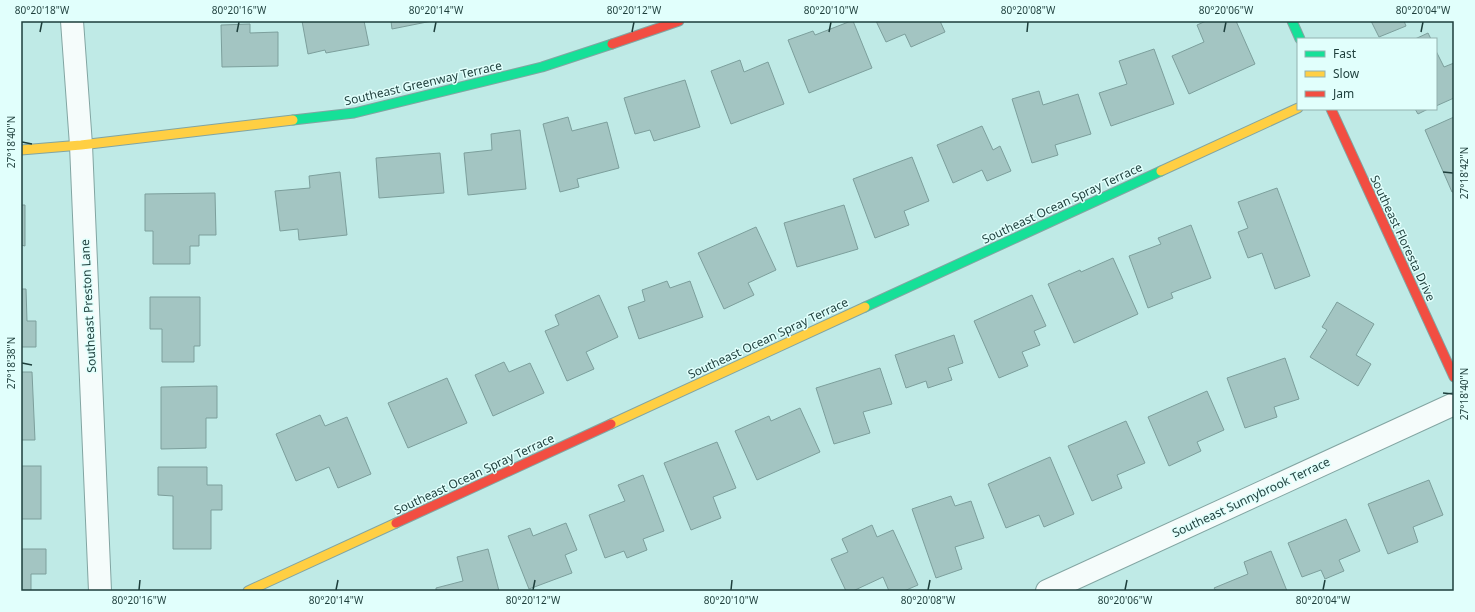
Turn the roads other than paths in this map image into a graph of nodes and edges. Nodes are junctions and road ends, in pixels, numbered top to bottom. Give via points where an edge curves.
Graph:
1 (72, 21) edge
2 (679, 21) edge
3 (1292, 21) edge
4 (1300, 38) edge
5 (1297, 108) edge
6 (1331, 110) edge
7 (81, 145) junction
8 (21, 150) edge
9 (1454, 377) edge
10 (1454, 404) edge
11 (100, 591) edge
12 (248, 591) edge
13 (1047, 591) edge

1 - 7 street, Southeast Preston Lane
2 - 7 street, Southeast Greenway Terrace via 542,67 354,113
3 - 4 street
5 - 12 street, Southeast Ocean Spray Terrace
6 - 9 street, Southeast Floresta Drive
7 - 8 street, Southeast Greenway Terrace
7 - 11 street, Southeast Preston Lane
10 - 13 street, Southeast Sunnybrook Terrace

